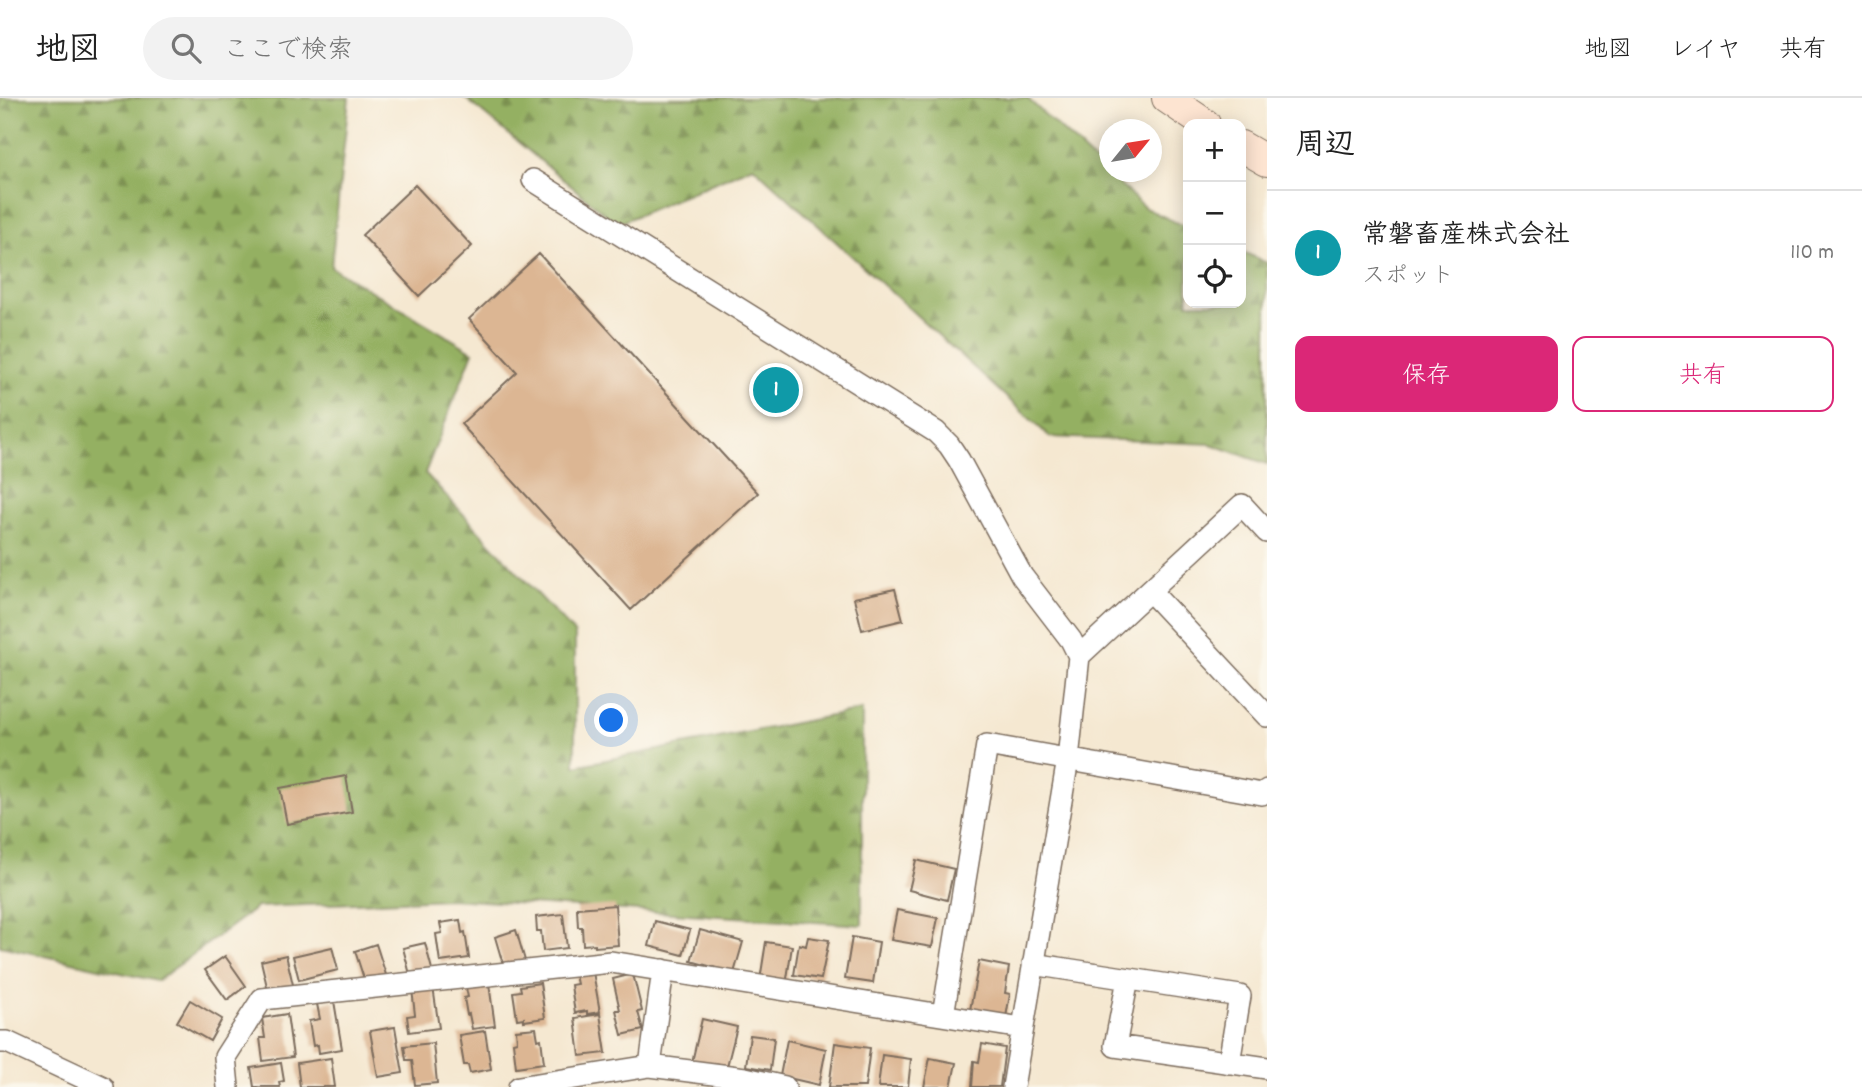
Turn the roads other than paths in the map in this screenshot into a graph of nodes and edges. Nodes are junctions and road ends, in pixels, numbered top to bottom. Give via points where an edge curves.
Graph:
1 (1167, 98) edge
2 (1198, 119) edge
3 (1246, 149) edge
4 (1267, 160) edge
5 (533, 180) dead end
6 (1267, 532) edge
7 (1150, 591) junction
8 (1079, 656) junction
9 (1267, 716) edge
10 (1068, 759) junction
11 (1267, 790) edge
12 (1033, 964) junction
13 (663, 970) junction
14 (1128, 979) junction
15 (943, 1015) junction
16 (1022, 1028) junction
17 (0, 1042) edge
18 (1229, 1063) junction
19 (650, 1066) junction
20 (1267, 1069) edge
21 (103, 1087) edge
22 (228, 1087) edge
23 (519, 1087) edge
24 (785, 1087) edge
25 (1013, 1087) edge

1 - 2 street
3 - 4 street
5 - 8 street via 936,432 959,460 1022,576
6 - 7 street via 1242,505
7 - 8 street
7 - 9 street
8 - 10 street
10 - 11 street via 1262,794
10 - 12 street
10 - 15 street via 987,745
12 - 14 street
12 - 16 street
13 - 15 street
13 - 19 street
13 - 22 street via 611,962 262,999 225,1057
14 - 18 street via 1240,996
14 - 18 street via 1115,1046
15 - 16 street
16 - 25 street
17 - 21 street
18 - 20 street
19 - 23 street
19 - 24 street

